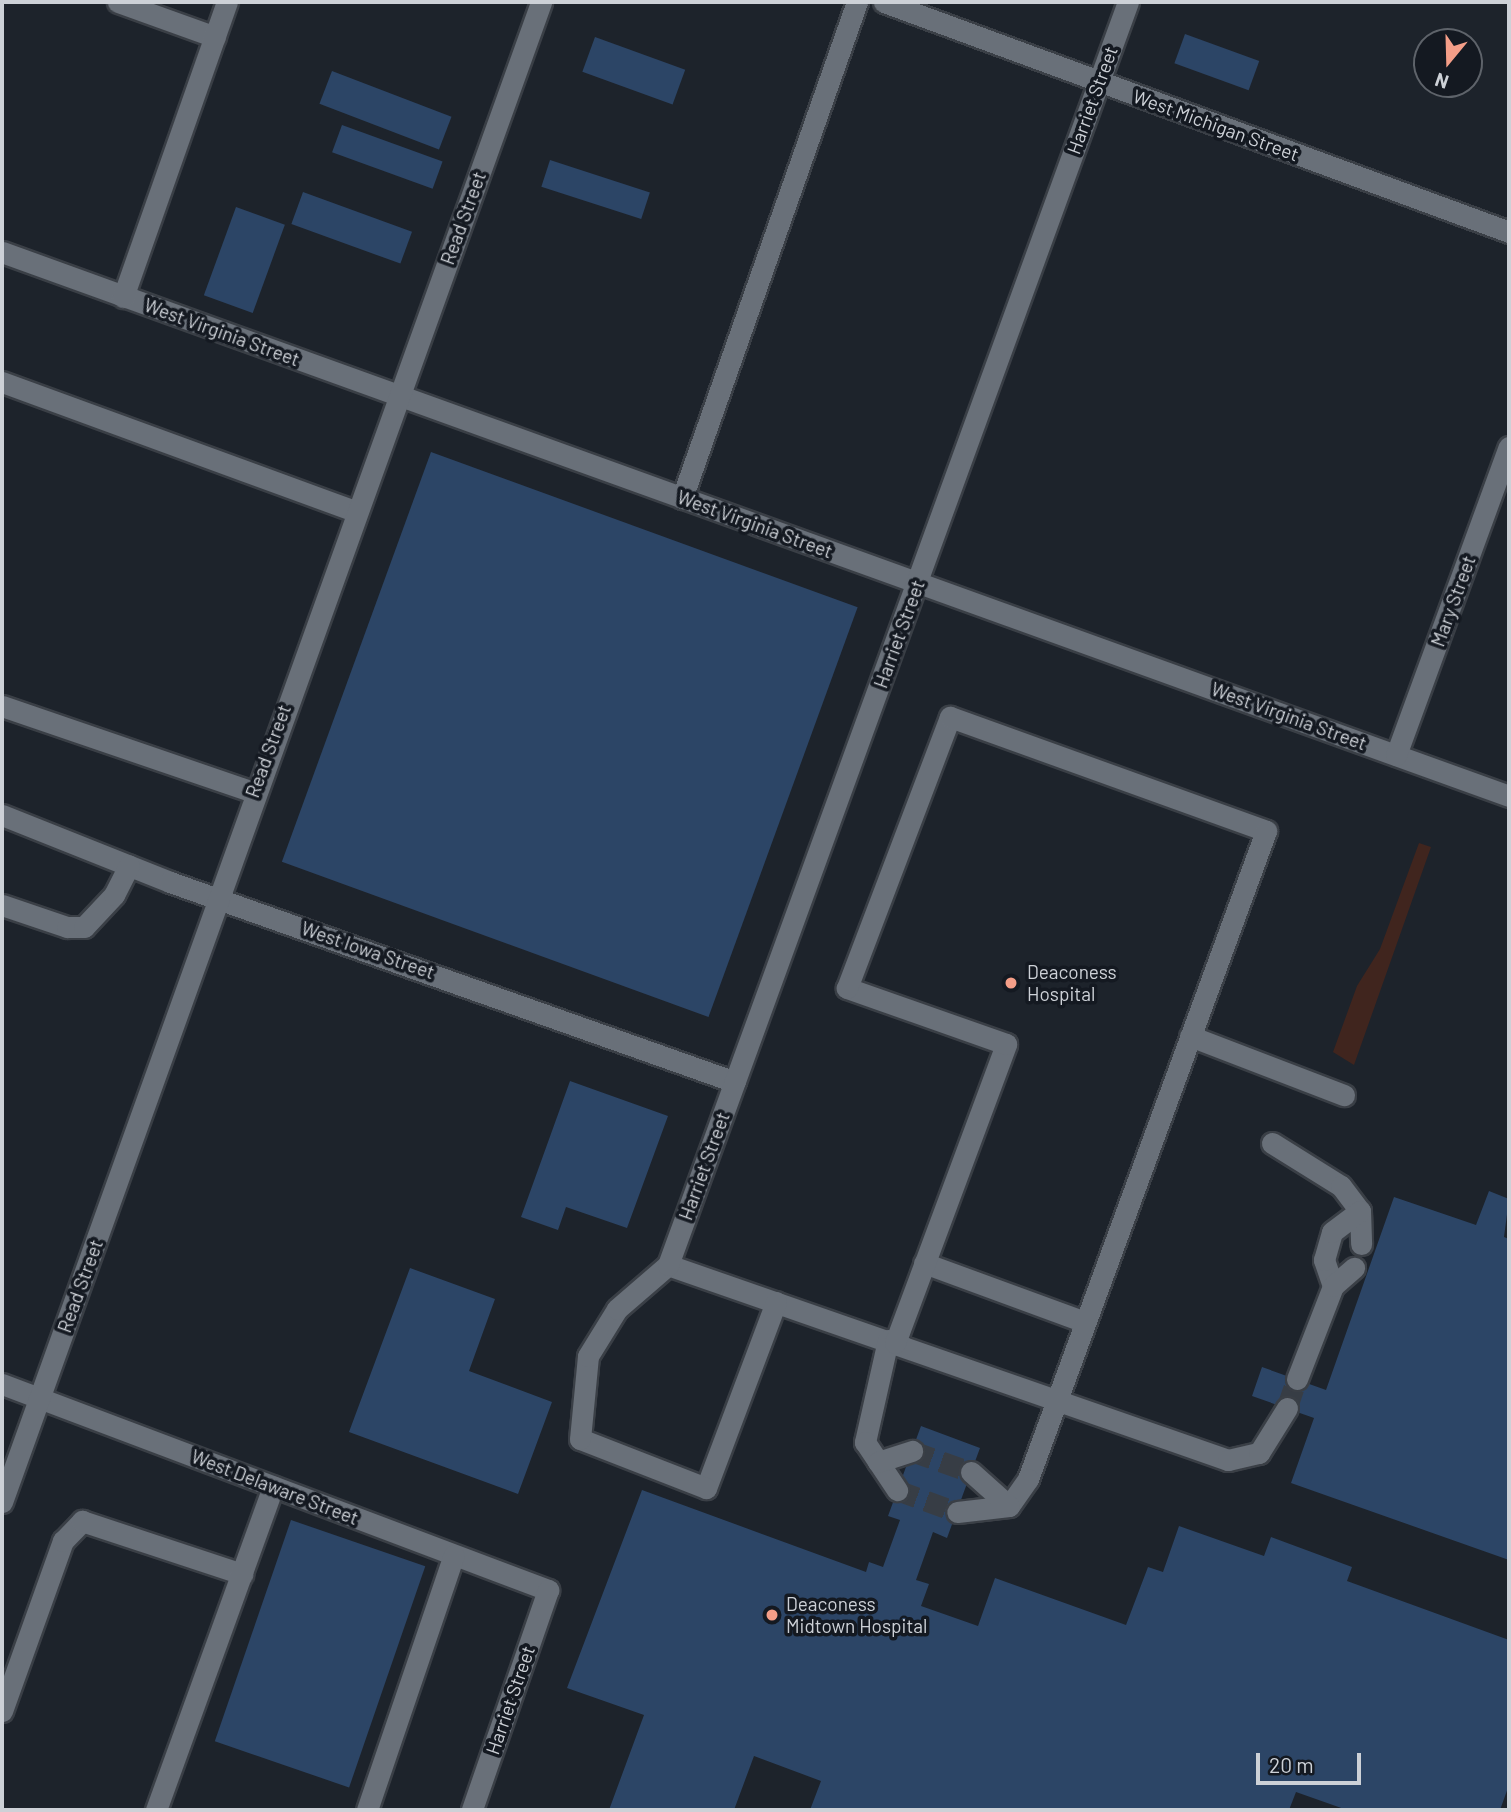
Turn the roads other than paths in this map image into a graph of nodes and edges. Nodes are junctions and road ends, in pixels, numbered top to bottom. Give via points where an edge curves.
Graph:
1 (118, 2) edge
2 (227, 2) edge
3 (541, 2) edge
4 (857, 2) edge
5 (884, 2) edge
6 (1128, 2) edge
7 (215, 37) junction
8 (1098, 83) junction
9 (1509, 232) edge
10 (2, 252) edge
11 (123, 297) junction
12 (2, 382) edge
13 (396, 397) junction
14 (1509, 447) edge
15 (682, 498) junction
16 (355, 511) junction
17 (918, 582) junction
18 (2, 706) edge
19 (1396, 755) junction
20 (253, 792) junction
21 (1509, 796) edge
22 (2, 815) edge
23 (129, 866) junction
24 (218, 898) junction
25 (2, 905) edge
26 (1190, 1036) junction
27 (735, 1082) junction
28 (1343, 1095) dead end
29 (1272, 1143) dead end
30 (1360, 1211) junction
31 (1362, 1244) dead end
32 (924, 1263) junction
33 (668, 1265) junction
34 (1354, 1268) dead end
35 (1333, 1286) junction
36 (776, 1302) junction
37 (1085, 1322) junction
38 (891, 1342) junction
39 (1297, 1379) tunnel mouth
40 (2, 1384) edge
41 (40, 1398) junction
42 (1057, 1399) junction
43 (1287, 1408) tunnel mouth
44 (912, 1451) tunnel mouth
45 (878, 1462) junction
46 (971, 1472) tunnel mouth
47 (273, 1486) junction
48 (897, 1490) tunnel mouth
49 (2, 1502) edge
50 (1009, 1506) junction
51 (957, 1512) tunnel mouth
52 (454, 1555) junction
53 (242, 1574) junction
54 (548, 1590) joint
55 (2, 1711) edge
56 (156, 1810) edge
57 (367, 1810) edge
58 (472, 1810) edge

1 - 7 street
2 - 7 street
3 - 13 street, Read Street
4 - 15 street
5 - 8 street, West Michigan Street
6 - 8 street, Harriet Street
7 - 11 street
8 - 9 street, West Michigan Street
8 - 17 street, Harriet Street
10 - 11 street, West Virginia Street
11 - 13 street, West Virginia Street
12 - 16 street
13 - 15 street, West Virginia Street
13 - 16 street, Read Street
14 - 19 street, Mary Street
15 - 17 street, West Virginia Street
16 - 20 street, Read Street
17 - 19 street, West Virginia Street
17 - 27 street, Harriet Street
18 - 20 street
19 - 21 street, West Virginia Street
20 - 24 street, Read Street
22 - 23 street, West Iowa Street
23 - 24 street, West Iowa Street
23 - 25 street via 114,895 84,927 67,927
24 - 27 street, West Iowa Street
24 - 41 street, Read Street
26 - 28 street
26 - 32 street via 1266,831 950,717 847,988 1006,1044
26 - 37 street
27 - 33 street, Harriet Street
29 - 30 street via 1341,1186
30 - 31 street
30 - 35 street via 1332,1232 1324,1260
32 - 37 street
32 - 38 street
33 - 36 street
33 - 36 street via 617,1309 588,1356 580,1439 706,1488
34 - 35 street
35 - 39 street
36 - 38 street
37 - 42 street
38 - 42 street
38 - 45 street via 865,1442
40 - 41 street, West Delaware Street
41 - 47 street, West Delaware Street
41 - 49 street, Read Street
42 - 43 street via 1228,1460 1259,1453
42 - 50 street via 1028,1479
44 - 45 street
45 - 48 street
46 - 50 street
47 - 52 street, West Delaware Street
47 - 53 street
50 - 51 street
52 - 54 street, West Delaware Street
52 - 57 street
53 - 55 street via 82,1521 76,1524 63,1541
53 - 56 street
54 - 58 street, Harriet Street

